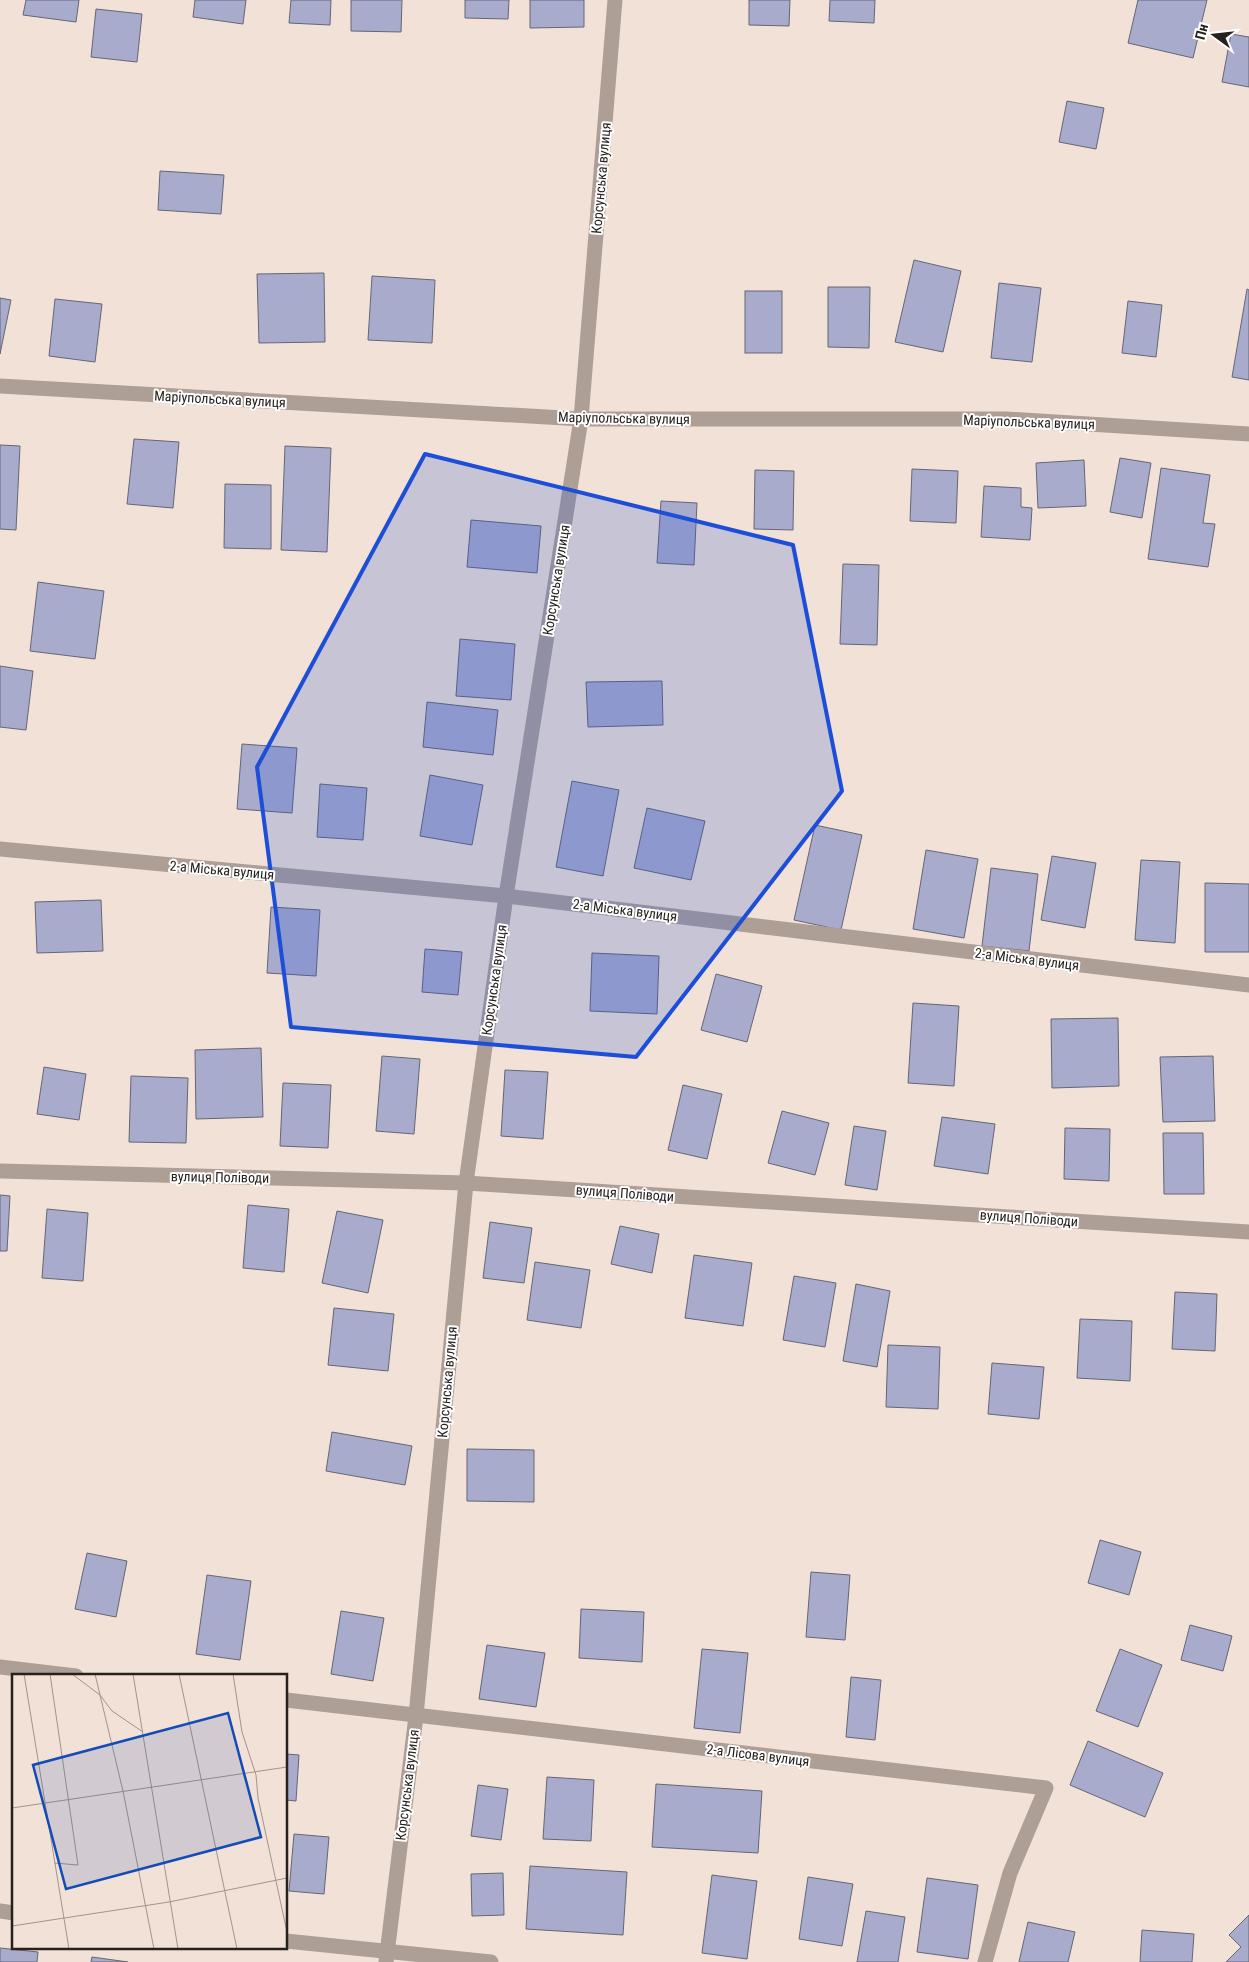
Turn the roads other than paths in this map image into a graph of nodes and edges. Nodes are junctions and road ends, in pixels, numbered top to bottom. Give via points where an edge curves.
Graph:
1 (615, 0) edge
2 (0, 386) edge
3 (581, 419) junction
4 (1249, 434) edge
5 (0, 849) edge
6 (506, 896) junction
7 (1249, 985) edge
8 (0, 1171) edge
9 (466, 1183) junction
10 (1249, 1232) edge
11 (0, 1667) edge
12 (59, 1674) edge
13 (288, 1700) edge
14 (416, 1716) junction
15 (288, 1941) edge
16 (387, 1957) edge
17 (491, 1962) edge
18 (985, 1962) edge

1 - 3 street, Корсунська вулиця
2 - 3 street, Маріупольська вулиця
3 - 4 street, Маріупольська вулиця via 1007,419
3 - 6 street, Корсунська вулиця
5 - 6 street, 2-а Міська вулиця
6 - 7 street, 2-а Міська вулиця
6 - 9 street, Корсунська вулиця
8 - 9 street, вулиця Поліводи
9 - 10 street, вулиця Поліводи
9 - 14 street, Корсунська вулиця
11 - 12 street
13 - 14 street, 2-а Лісова вулиця
14 - 16 street, Корсунська вулиця
14 - 18 street, 2-а Лісова вулиця via 1046,1788 1010,1873
15 - 16 street
16 - 17 street

